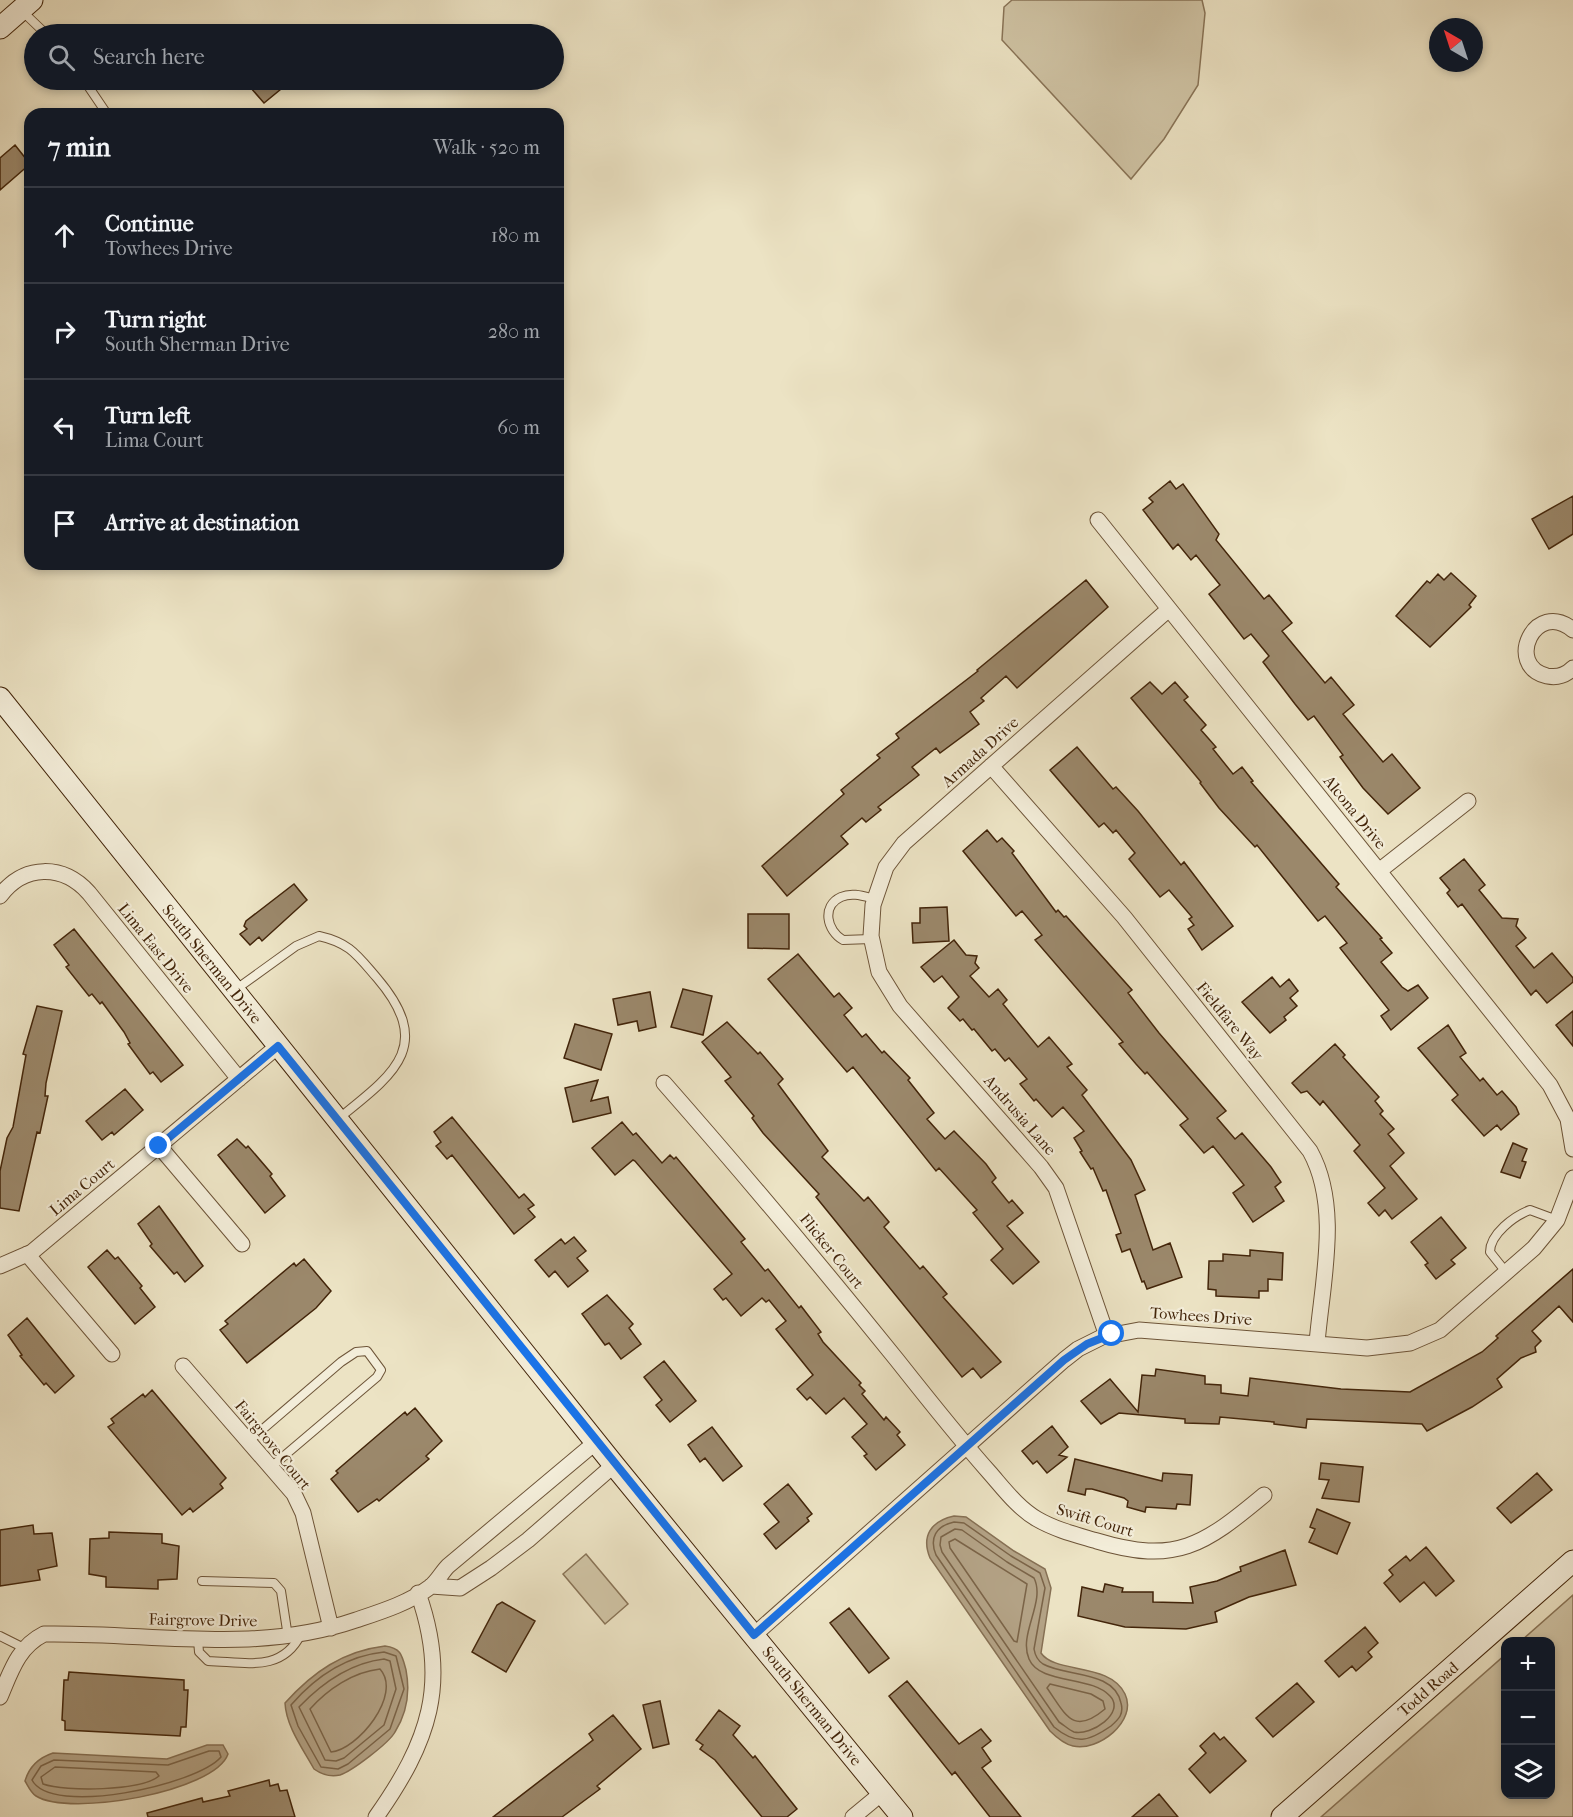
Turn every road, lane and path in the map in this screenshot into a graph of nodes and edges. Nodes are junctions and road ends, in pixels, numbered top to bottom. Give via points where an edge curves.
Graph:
1 (27, 5) edge
2 (39, 24) edge
3 (0, 28) edge
4 (91, 90) edge
5 (103, 108) edge
6 (1098, 520) dead end
7 (1169, 609) junction
8 (1573, 630) edge
9 (1573, 668) edge
10 (0, 698) edge
11 (991, 766) junction
12 (1468, 801) dead end
13 (1379, 871) junction
14 (0, 896) edge
15 (875, 899) junction
16 (871, 939) junction
17 (233, 990) junction
18 (278, 1046) junction
19 (239, 1079) junction
20 (664, 1083) dead end
21 (337, 1119) junction
22 (1573, 1144) edge
23 (159, 1146) junction
24 (1572, 1187) edge
25 (1557, 1220) junction
26 (242, 1244) dead end
27 (27, 1254) junction
28 (0, 1266) edge
29 (1506, 1272) junction
30 (1107, 1336) junction
31 (1317, 1344) junction
32 (112, 1354) dead end
33 (183, 1366) dead end
34 (249, 1442) junction
35 (596, 1442) junction
36 (966, 1447) junction
37 (614, 1465) junction
38 (271, 1467) junction
39 (1264, 1495) dead end
40 (1573, 1561) edge
41 (202, 1581) dead end
42 (424, 1590) junction
43 (331, 1628) junction
44 (754, 1635) junction
45 (0, 1636) edge
46 (295, 1636) junction
47 (198, 1640) junction
48 (24, 1647) junction
49 (0, 1697) edge
50 (882, 1793) junction
51 (376, 1817) edge
52 (853, 1817) edge
53 (901, 1817) edge
54 (1282, 1817) edge

1 - 2 lane
1 - 3 street
4 - 5 lane
6 - 7 street, Alcona Drive
7 - 11 street, Armada Drive
7 - 13 street, Alcona Drive
8 - 9 street via 1559,622 1540,624 1526,647 1530,665 1545,676 1563,675
10 - 17 street, South Sherman Drive
11 - 15 street, Armada Drive via 904,843 886,867
11 - 31 street, Fieldfare Way via 1124,917 1304,1142 1315,1161 1324,1182 1328,1209
12 - 13 street
13 - 22 street, Alcona Drive via 1550,1085 1563,1106
14 - 19 street, Lima East Drive via 27,874 48,871 62,874 85,888
15 - 16 street, Andrusia Lane
15 - 16 lane via 847,895 833,903 829,913 829,925 837,937 848,942
16 - 30 street, Andrusia Lane via 879,972 896,1001 1053,1182
17 - 18 street, South Sherman Drive
17 - 21 lane via 296,946 319,936 349,946 388,991 406,1028 406,1042 398,1062 381,1084
18 - 19 street, Lima Court
18 - 21 street, South Sherman Drive
19 - 23 street, Lima Court
20 - 36 street, Flicker Court via 795,1233
21 - 35 street, South Sherman Drive
23 - 26 street
23 - 27 street, Lima Court
24 - 25 street, Towhees Drive
25 - 29 street, Towhees Drive via 1534,1248
25 - 29 lane via 1530,1209 1496,1235 1490,1252
27 - 28 street, Lima Court
27 - 32 street
29 - 31 street, Towhees Drive via 1440,1330 1410,1343 1367,1348
30 - 31 street, Towhees Drive via 1150,1329
30 - 36 street, Towhees Drive via 1071,1354
33 - 34 street, Fairgrove Court
34 - 38 street, Fairgrove Court
34 - 38 lane via 341,1362 356,1352 367,1351 381,1370 377,1377
35 - 37 street, South Sherman Drive
35 - 42 street, Fairgrove Drive
36 - 39 street, Swift Court via 1036,1519 1133,1551 1167,1551 1200,1542 1219,1532
36 - 44 street, Towhees Drive
37 - 42 street via 491,1568 460,1588
37 - 44 street, South Sherman Drive
38 - 43 street, Fairgrove Court via 294,1494 303,1513
40 - 54 street, Todd Road
41 - 46 lane via 274,1583
42 - 43 street, Fairgrove Drive via 392,1607
42 - 51 street via 433,1652 428,1718 415,1756
43 - 46 street, Fairgrove Drive
44 - 50 street, South Sherman Drive
45 - 48 lane
46 - 47 street, Fairgrove Drive
46 - 47 lane via 288,1654 270,1662 208,1661 199,1652
47 - 48 street, Fairgrove Drive via 44,1634
48 - 49 street
50 - 52 street
50 - 53 street, South Sherman Drive

